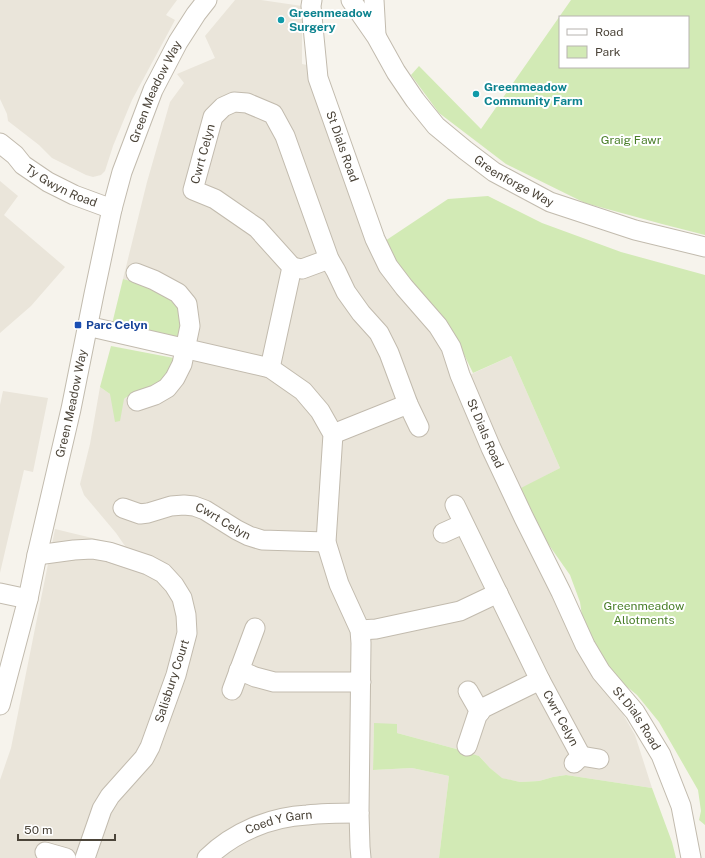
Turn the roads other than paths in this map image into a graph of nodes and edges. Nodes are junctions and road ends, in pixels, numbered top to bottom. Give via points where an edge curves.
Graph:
1 (207, 0) edge
2 (312, 0) edge
3 (351, 0) edge
4 (374, 0) edge
5 (376, 36) junction
6 (0, 144) edge
7 (114, 202) junction
8 (705, 248) edge
9 (329, 259) junction
10 (292, 267) junction
11 (136, 273) dead end
12 (87, 326) junction
13 (185, 349) junction
14 (270, 368) junction
15 (137, 402) dead end
16 (408, 404) junction
17 (419, 427) dead end
18 (333, 434) junction
19 (455, 506) dead end
20 (122, 508) dead end
21 (463, 524) junction
22 (443, 534) dead end
23 (326, 542) junction
24 (37, 554) junction
25 (0, 593) edge
26 (498, 593) junction
27 (28, 599) junction
28 (255, 628) dead end
29 (360, 630) junction
30 (239, 670) junction
31 (540, 680) junction
32 (361, 682) junction
33 (232, 690) dead end
34 (468, 691) dead end
35 (0, 705) edge
36 (480, 712) junction
37 (467, 746) dead end
38 (585, 759) dead end
39 (359, 813) junction
40 (45, 852) dead end
41 (66, 858) edge
42 (85, 858) edge
43 (207, 858) edge
44 (361, 858) edge
45 (691, 858) edge

1 - 7 street, Green Meadow Way via 178,42 153,90 122,172
2 - 45 street, St Dials Road via 318,78 375,239 388,266 438,326 451,347 491,448 585,645 601,672 635,712 661,755 681,806
3 - 5 street, Greenforge Way
4 - 5 street, Greenforge Way
5 - 8 street, Greenforge Way via 403,83 436,126 494,172 550,202 635,230
6 - 7 street, Ty Gwyn Road via 15,156 29,158 78,185 106,193
7 - 12 street, Green Meadow Way
9 - 10 street via 302,269
9 - 10 street, Cwrt Celyn via 285,136 273,114 247,103 234,102 223,107 213,117 193,190 215,199 256,228
9 - 16 street, Cwrt Celyn via 346,292 379,334
10 - 14 street
11 - 13 street via 178,293 187,304 190,326
12 - 13 street
12 - 24 street, Green Meadow Way via 71,409
13 - 14 street
13 - 15 street via 182,364 167,388
14 - 18 street via 303,391 320,410
16 - 17 street, Cwrt Celyn
16 - 18 street
18 - 23 street
19 - 21 street, Cwrt Celyn
20 - 23 street, Cwrt Celyn via 140,514 184,504 205,510 237,530 262,540
21 - 22 street
21 - 26 street, Cwrt Celyn
23 - 29 street via 339,584
24 - 27 street, Green Meadow Way
24 - 42 street, Salisbury Court via 92,549 148,565 163,573 174,585 182,598 186,615 187,633 176,675 150,747 102,809
25 - 27 street
26 - 29 street via 460,611 376,629
26 - 31 street, Cwrt Celyn
27 - 35 street, Green Meadow Way
28 - 30 street
29 - 32 street
30 - 32 street via 274,682
30 - 33 street
31 - 36 street, Cwrt Celyn via 483,708
31 - 38 street, Cwrt Celyn
32 - 39 street
34 - 36 street
36 - 37 street
39 - 43 street, Coed Y Garn via 278,819 232,838
39 - 44 street
40 - 41 street

